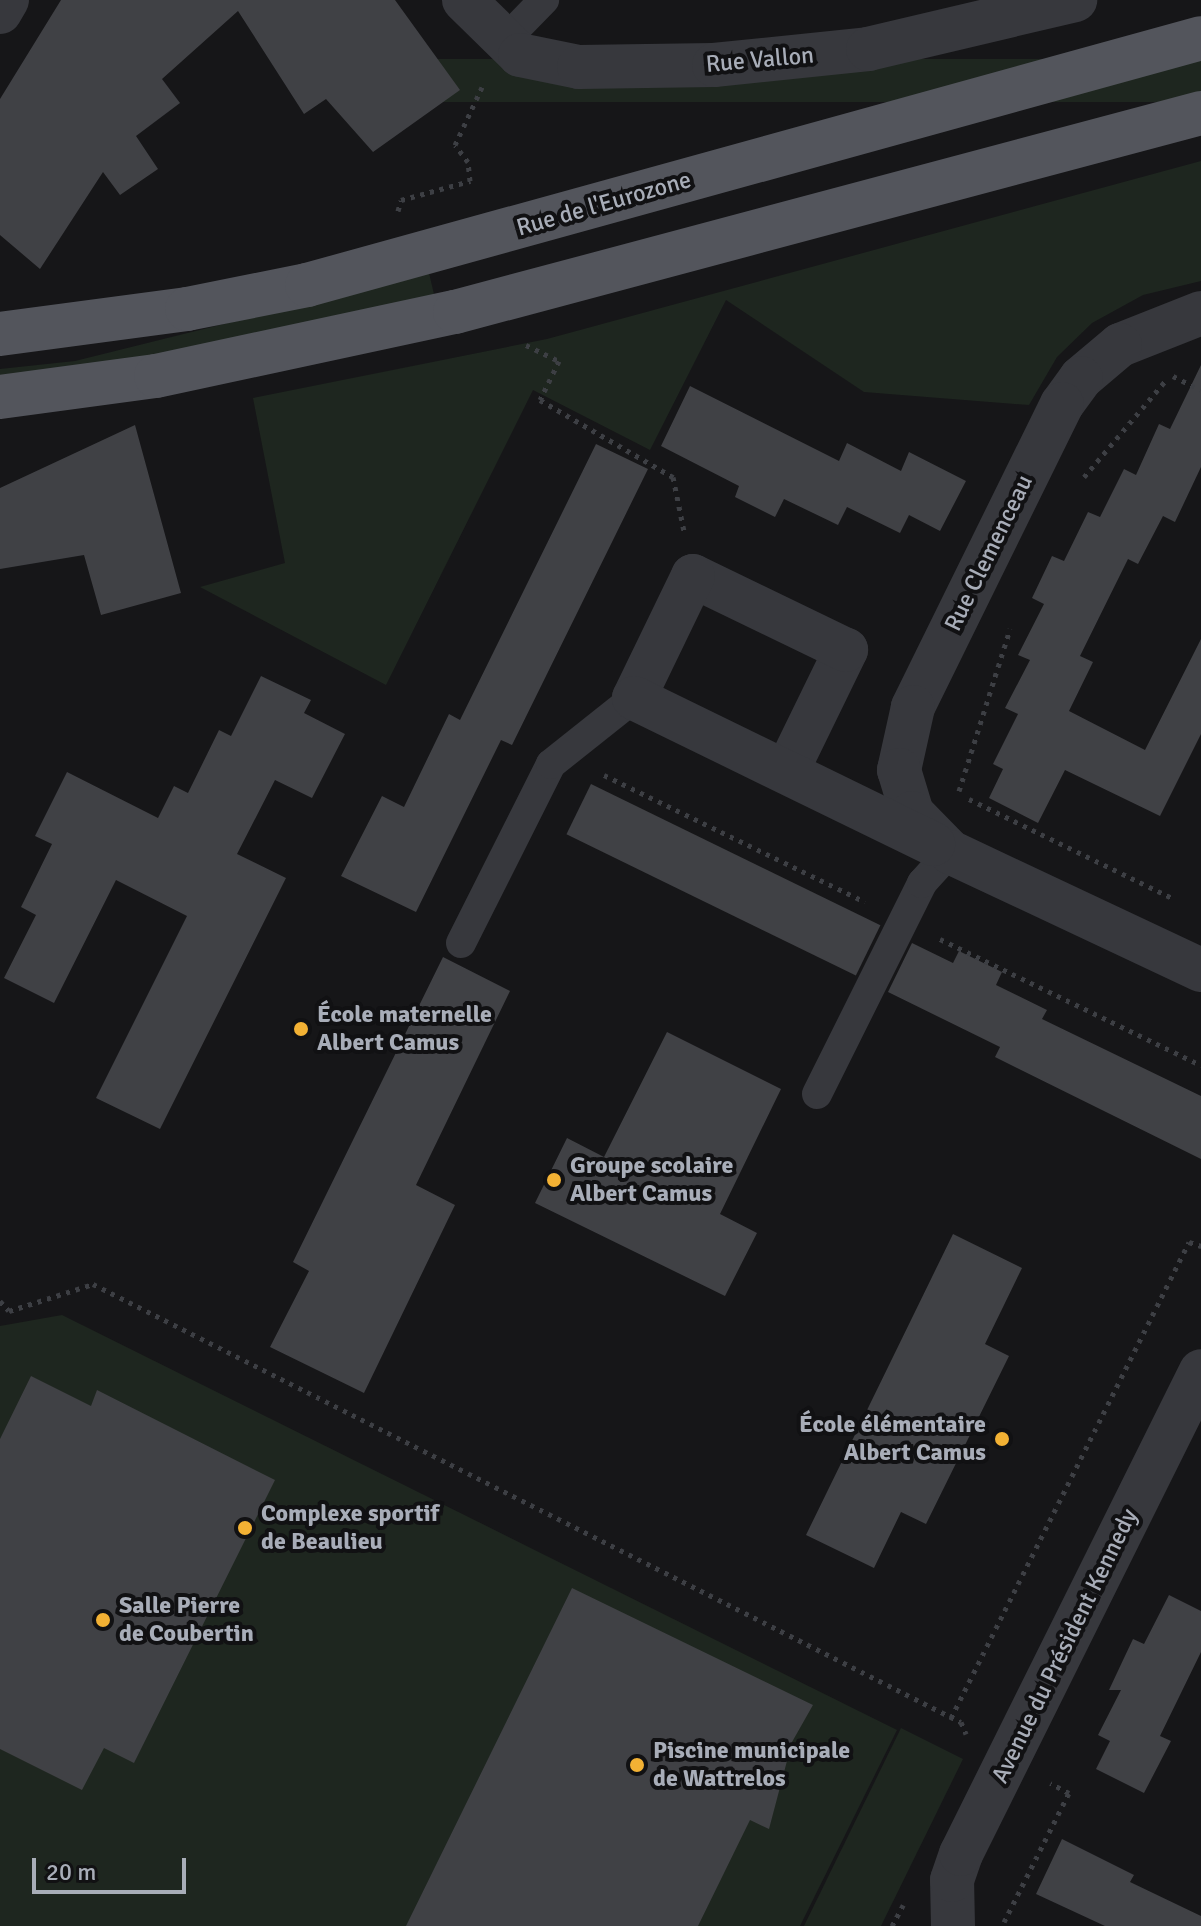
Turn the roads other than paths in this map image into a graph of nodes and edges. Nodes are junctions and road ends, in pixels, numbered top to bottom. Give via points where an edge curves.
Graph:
1 (7, 0) edge
2 (464, 0) edge
3 (544, 0) edge
4 (1075, 0) edge
5 (0, 12) edge
6 (1201, 38) edge
7 (503, 42) junction
8 (1201, 113) edge
9 (1201, 313) edge
10 (0, 334) edge
11 (0, 397) edge
12 (634, 698) junction
13 (787, 771) junction
14 (944, 847) junction
15 (461, 943) dead end
16 (1201, 970) edge
17 (817, 1094) dead end
18 (1201, 1371) edge
19 (953, 1926) edge

1 - 5 street
2 - 7 street, Rue Vallon
3 - 7 lane
4 - 7 street, Rue Vallon via 868,49 714,65 579,67 544,63
6 - 10 main road, Rue de l'Eurozone via 307,285 187,309
8 - 11 main road via 455,312 169,373
9 - 14 street, Rue Clemenceau via 1145,331 1100,359 1055,418 931,668 903,741 902,791
12 - 13 street
12 - 13 street via 693,576 846,650
12 - 15 lane via 551,764
13 - 14 street
14 - 16 street
14 - 17 lane
18 - 19 street, Avenue du Président Kennedy via 952,1880

